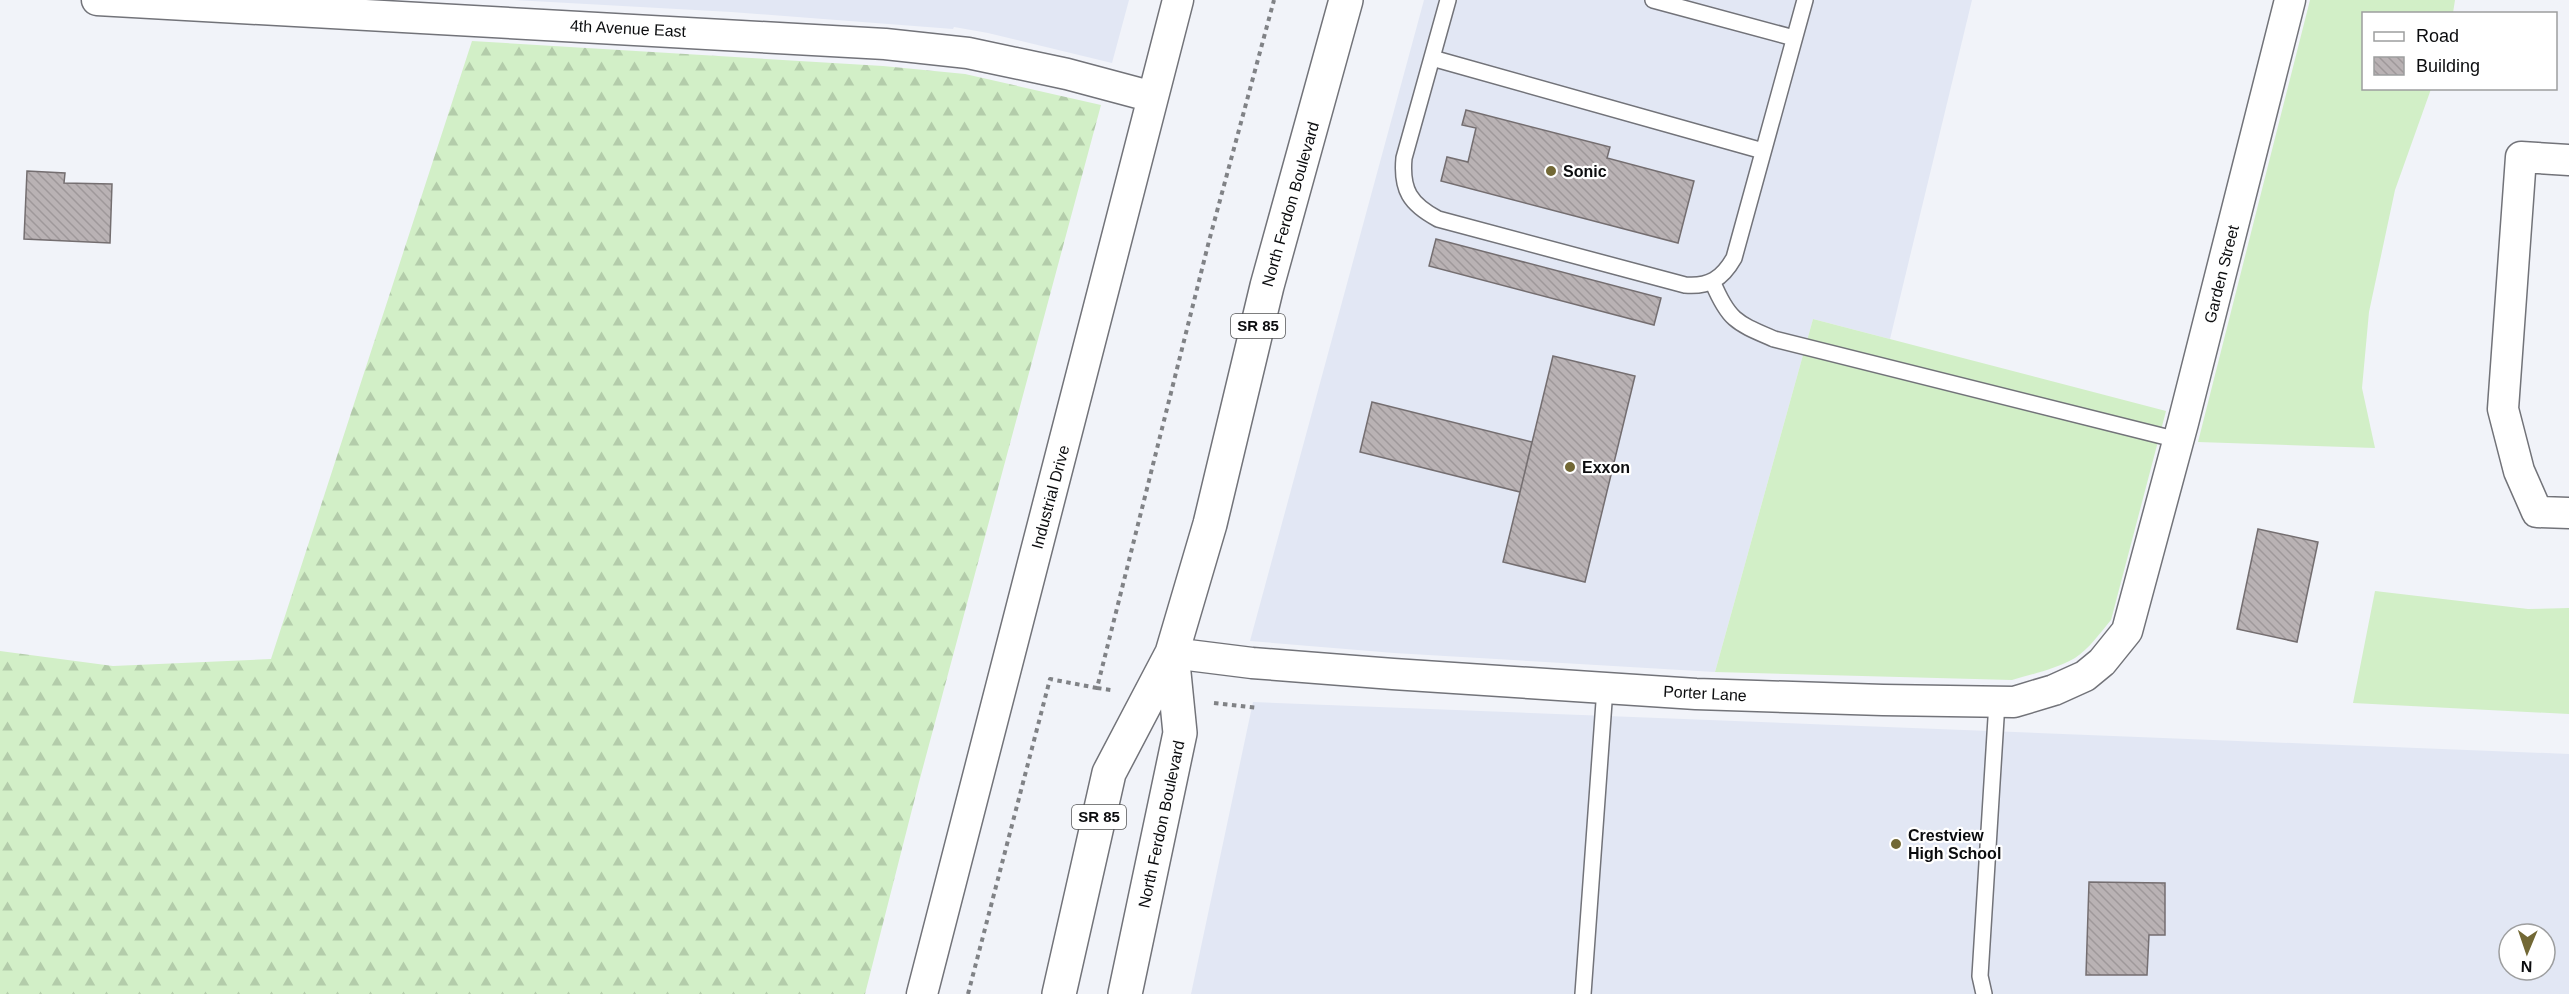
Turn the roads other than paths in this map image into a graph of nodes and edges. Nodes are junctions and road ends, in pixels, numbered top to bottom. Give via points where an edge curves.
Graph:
1 (97, 0) edge
2 (1178, 0) edge
3 (1346, 0) edge
4 (1448, 0) edge
5 (1653, 0) edge
6 (1805, 0) edge
7 (2290, 0) edge
8 (1794, 39) junction
9 (1432, 58) junction
10 (1153, 97) junction
11 (1763, 151) junction
12 (2569, 160) edge
13 (1713, 283) junction
14 (2178, 440) junction
15 (2569, 513) edge
16 (2150, 547) joint
17 (1172, 653) junction
18 (1605, 688) junction
19 (1997, 702) junction
20 (922, 994) edge
21 (1059, 994) edge
22 (1125, 994) edge
23 (1583, 994) edge
24 (1984, 994) edge

1 - 10 street, 4th Avenue East via 885,44 968,53
2 - 10 street, Industrial Drive
3 - 17 main road, North Ferdon Boulevard / SR 85 via 1270,276 1210,524
4 - 9 lane
5 - 8 lane
6 - 8 lane
7 - 14 street, Garden Street
8 - 11 lane
9 - 11 lane
9 - 13 lane via 1402,176 1409,196 1422,210 1438,219 1685,285
10 - 20 street, Industrial Drive
11 - 13 lane via 1734,258 1727,271
12 - 15 street via 2521,158 2503,409 2518,471 2537,512
13 - 14 lane via 1724,308 1740,325 1774,339
14 - 16 street, Garden Street
16 - 19 street, Porter Lane via 2127,631 2102,662 2085,676 2054,690 2014,702
17 - 18 street, Porter Lane via 1252,663
17 - 21 main road, North Ferdon Boulevard / SR 85 via 1109,773
17 - 22 main road, North Ferdon Boulevard / SR 85 via 1180,733
18 - 19 street, Porter Lane
18 - 23 lane
19 - 24 lane via 1980,976

